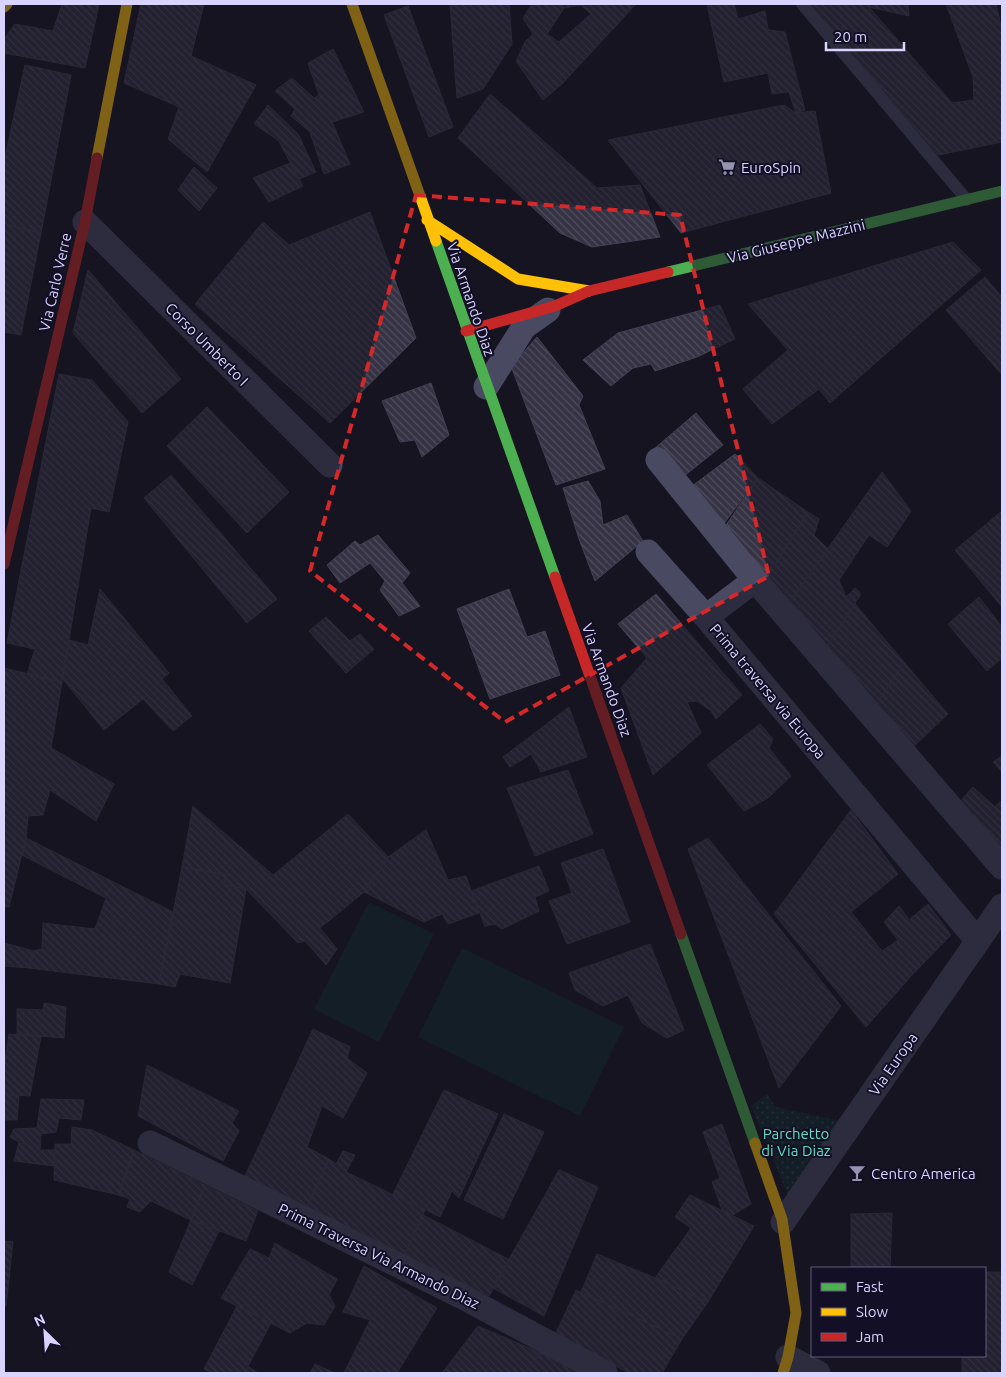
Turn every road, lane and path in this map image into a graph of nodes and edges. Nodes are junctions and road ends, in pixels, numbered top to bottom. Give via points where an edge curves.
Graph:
1 (7, 4) edge
2 (127, 4) edge
3 (352, 4) edge
4 (802, 4) edge
5 (4, 7) edge
6 (1002, 191) edge
7 (967, 200) junction
8 (427, 220) junction
9 (85, 222) junction
10 (589, 291) junction
11 (555, 306) junction
12 (466, 331) junction
13 (486, 387) junction
14 (658, 460) dead end
15 (330, 465) dead end
16 (648, 552) dead end
17 (4, 564) edge
18 (755, 580) junction
19 (706, 617) junction
20 (1002, 867) edge
21 (1002, 906) edge
22 (978, 941) junction
23 (150, 1143) dead end
24 (782, 1220) junction
25 (785, 1365) edge
26 (605, 1373) edge
27 (818, 1373) edge

1 - 5 street
2 - 9 street, Via Carlo Verre
3 - 8 street, Via Armando Diaz
4 - 7 lane
6 - 7 street, Via Giuseppe Mazzini
7 - 10 street, Via Giuseppe Mazzini
8 - 10 street, Via Giuseppe Mazzini via 518,279
8 - 12 street, Via Armando Diaz
9 - 15 street, Corso Umberto I
9 - 17 street, Via Carlo Verre
10 - 11 street, Via Giuseppe Mazzini
11 - 12 street, Via Giuseppe Mazzini
11 - 13 street, Via Giuseppe Mazzini via 524,327
12 - 13 street, Via Armando Diaz
13 - 24 street, Via Armando Diaz
14 - 18 street
16 - 19 street
18 - 19 street, Prima traversa via Europa
18 - 20 street
19 - 22 street, Prima traversa via Europa
21 - 22 street, Via Europa
22 - 24 street, Via Europa
23 - 26 street, Prima Traversa Via Armando Diaz via 461,1296
24 - 25 street, Via Armando Diaz via 796,1313
25 - 27 street

